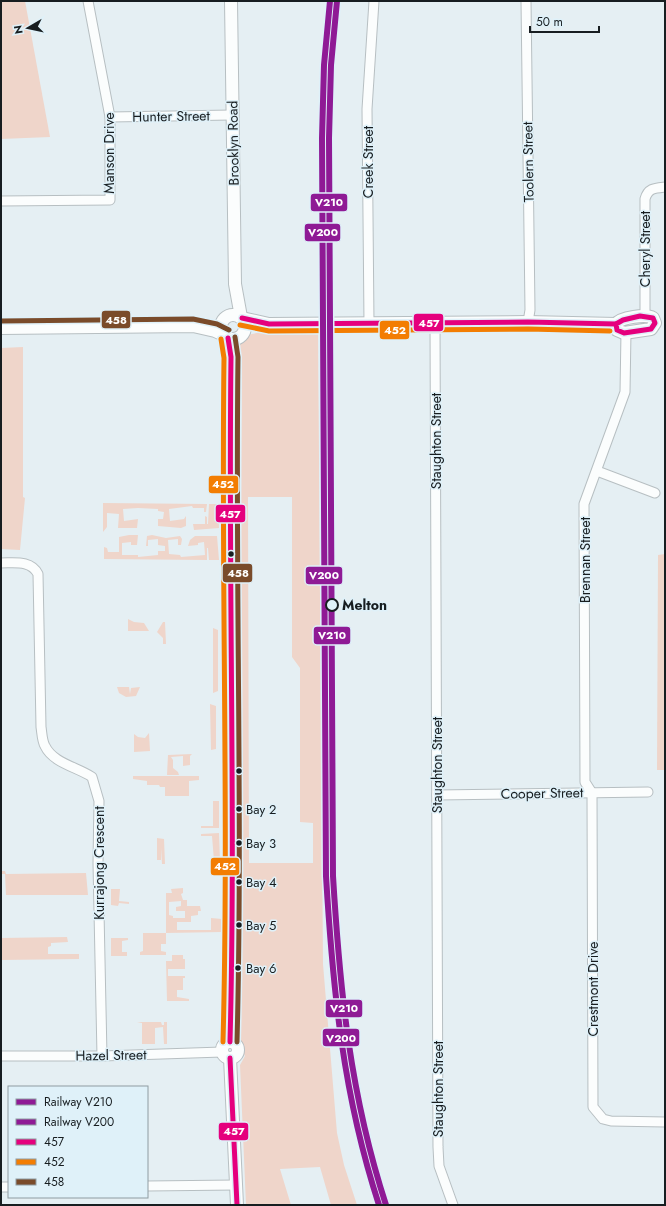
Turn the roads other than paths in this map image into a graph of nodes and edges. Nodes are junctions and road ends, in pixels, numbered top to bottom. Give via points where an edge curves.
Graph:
1 (88, 1) edge
2 (230, 1) edge
3 (374, 1) edge
4 (526, 1) edge
5 (232, 115) junction
6 (110, 117) junction
7 (661, 187) edge
8 (1, 201) edge
9 (234, 317) junction
10 (655, 321) edge
11 (528, 322) junction
12 (369, 323) junction
13 (435, 323) junction
14 (269, 324) junction
15 (616, 324) junction
16 (194, 326) junction
17 (1, 328) edge
18 (626, 332) junction
19 (234, 337) junction
20 (597, 471) junction
21 (655, 493) dead end
22 (1, 563) edge
23 (648, 792) dead end
24 (592, 793) junction
25 (437, 795) junction
26 (226, 1055) junction
27 (1, 1056) edge
28 (102, 1056) junction
29 (665, 1122) edge
30 (236, 1185) junction
31 (148, 1186) edge
32 (237, 1205) edge
33 (453, 1205) edge

1 - 6 street, Manson Drive
2 - 5 street, Brooklyn Road
3 - 12 street, Creek Street via 367,109
4 - 11 street, Toolern Street via 530,310
5 - 6 street, Hunter Street
5 - 9 street, Brooklyn Road
6 - 8 street, Manson Drive via 110,200
7 - 10 street, Cheryl Street via 649,191 645,199
9 - 14 street
9 - 16 street
9 - 19 street via 245,324
9 - 19 street via 221,325
10 - 15 street via 621,320
10 - 18 street via 651,329
11 - 13 street
11 - 15 street
12 - 13 street
12 - 14 street
13 - 25 street, Staughton Street
14 - 19 street
15 - 18 street via 619,332
16 - 17 street
16 - 19 street
18 - 20 street, Brennan Street via 625,392
19 - 26 street via 231,357 229,491 233,940 230,1042 238,1048 236,1056
20 - 21 street
20 - 24 street, Brennan Street via 584,504 585,782
22 - 28 street, Kurrajong Crescent via 28,564 35,568 38,574 41,727 45,746 58,761 80,769 92,777 99,801
23 - 24 street, Cooper Street
24 - 25 street, Cooper Street
24 - 29 street, Crestmont Drive via 593,1107 603,1119 611,1121
25 - 33 street, Staughton Street via 438,1147 440,1166
26 - 28 street, Hazel Street
26 - 30 street
27 - 28 street, Hazel Street
30 - 31 street
30 - 32 street

